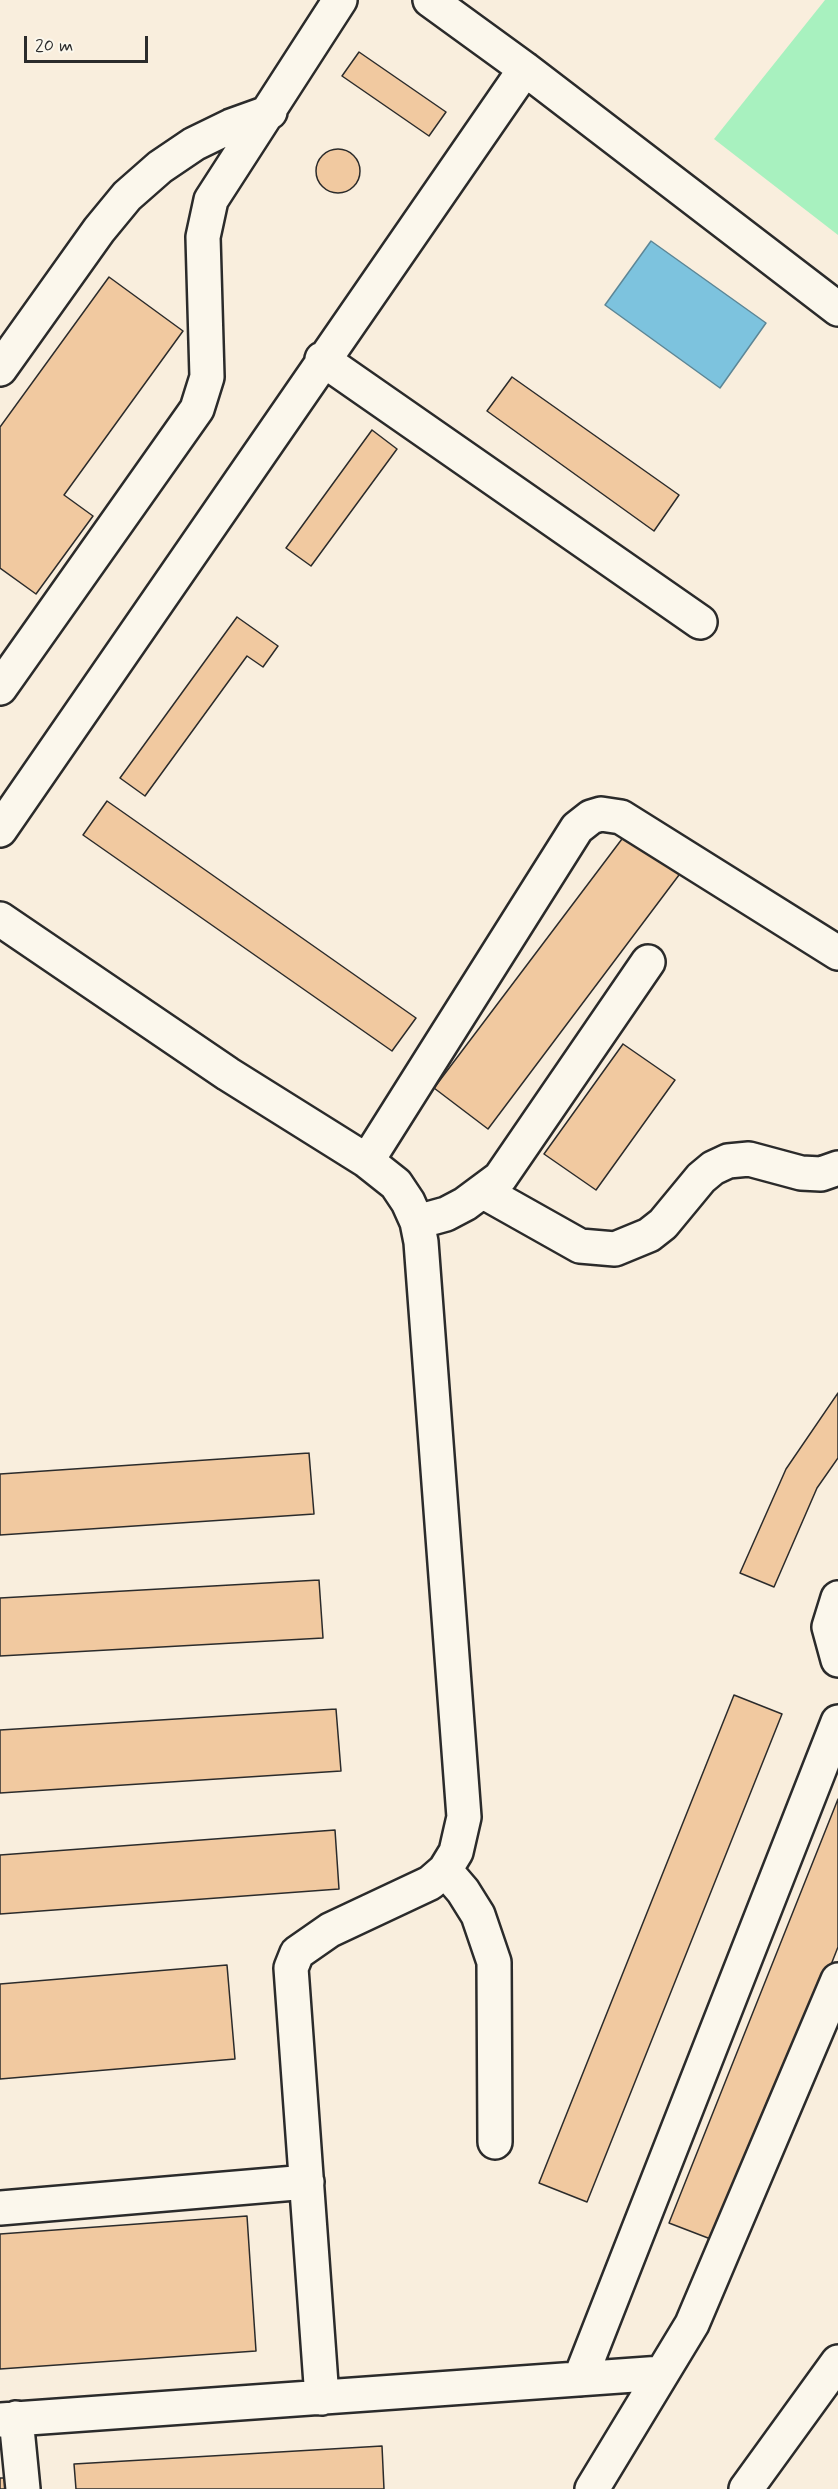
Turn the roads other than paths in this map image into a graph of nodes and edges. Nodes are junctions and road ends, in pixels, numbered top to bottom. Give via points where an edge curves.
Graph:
1 (340, 0) edge
2 (430, 0) edge
3 (525, 69) junction
4 (270, 112) junction
5 (838, 309) edge
6 (322, 359) junction
7 (0, 369) edge
8 (700, 622) dead end
9 (0, 688) edge
10 (0, 830) edge
11 (0, 919) edge
12 (838, 953) edge
13 (648, 962) dead end
14 (367, 1161) junction
15 (838, 1168) edge
16 (484, 1192) junction
17 (417, 1222) junction
18 (838, 1598) edge
19 (838, 1660) edge
20 (838, 1722) edge
21 (445, 1870) junction
22 (838, 1980) edge
23 (495, 2142) dead end
24 (307, 2182) junction
25 (0, 2208) edge
26 (838, 2362) edge
27 (662, 2373) junction
28 (580, 2379) junction
29 (322, 2398) junction
30 (8, 2419) edge
31 (22, 2489) edge
32 (592, 2489) edge
33 (746, 2489) edge

1 - 4 lane
2 - 3 lane
3 - 5 lane
3 - 6 lane
4 - 7 lane via 194,144 160,166 127,196
4 - 9 lane via 211,200 205,219 202,237 207,377 197,409
6 - 8 lane
6 - 10 lane
11 - 14 lane via 209,1061
12 - 14 lane via 621,817 591,817 577,828
13 - 16 lane via 500,1178
14 - 17 lane via 396,1184
15 - 16 lane via 821,1174 801,1173 749,1159 728,1161 701,1178 649,1235 615,1249 580,1246
16 - 17 lane via 446,1214
17 - 21 lane via 464,1818 459,1844
18 - 19 lane via 829,1627
20 - 28 lane
21 - 23 lane via 478,1915 494,1962
21 - 24 lane via 430,1883 340,1925 297,1953 291,1981
22 - 27 lane via 692,2324
24 - 25 lane
24 - 29 lane
26 - 33 lane
27 - 28 lane
27 - 32 lane
28 - 29 lane
29 - 30 lane
30 - 31 lane

